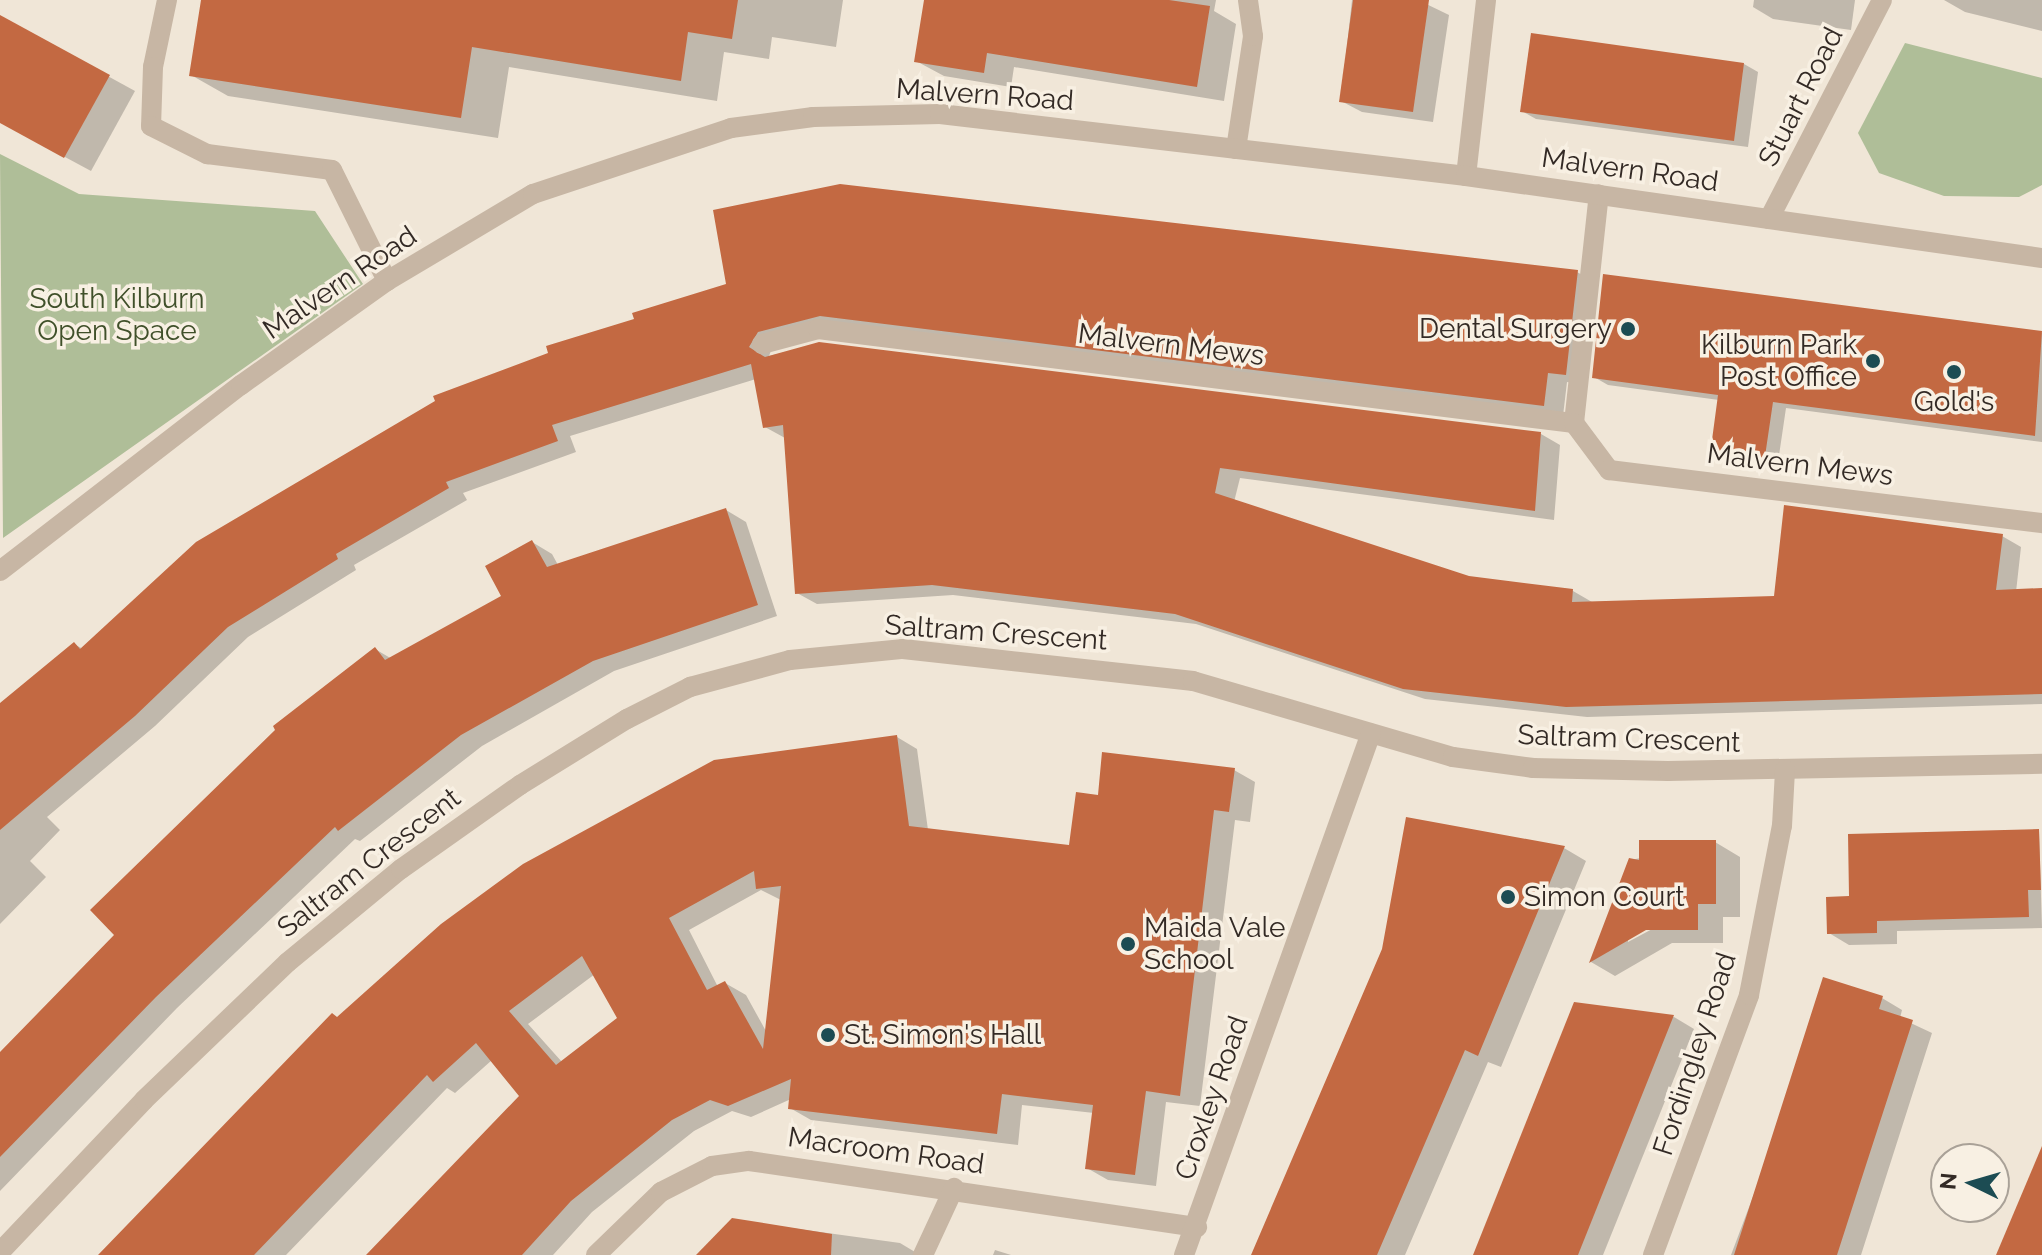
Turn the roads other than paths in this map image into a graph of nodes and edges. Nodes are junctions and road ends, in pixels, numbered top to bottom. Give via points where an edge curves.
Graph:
1 (167, 0) edge
2 (1248, 0) edge
3 (1486, 0) edge
4 (1882, 0) edge
5 (1236, 149) junction
6 (1466, 176) junction
7 (1599, 194) junction
8 (1769, 219) junction
9 (2042, 258) edge
10 (387, 281) junction
11 (762, 344) dead end
12 (1574, 423) junction
13 (2042, 523) edge
14 (0, 571) edge
15 (1371, 733) junction
16 (2042, 764) edge
17 (1785, 770) junction
18 (954, 1188) junction
19 (1197, 1227) junction
20 (0, 1252) edge
21 (596, 1255) edge
22 (923, 1255) edge
23 (1184, 1255) edge
24 (1653, 1255) edge

1 - 10 street via 153,67 151,126 207,154 332,170
2 - 5 street via 1253,36
3 - 6 street
4 - 8 street, Stuart Road
5 - 6 street, Malvern Road
5 - 10 street, Malvern Road via 940,114 813,117 731,128 533,194
6 - 7 street, Malvern Road
7 - 8 street, Malvern Road
7 - 12 street
8 - 9 street, Malvern Road
10 - 14 street, Malvern Road via 241,385
11 - 12 street, Malvern Mews via 818,329
12 - 13 street, Malvern Mews via 1609,470
15 - 17 street, Saltram Crescent via 1453,757 1533,768
15 - 19 street, Croxley Road
15 - 20 street, Saltram Crescent via 1193,681 903,649 790,660 690,687 520,785 401,869 288,962 144,1100
16 - 17 street, Saltram Crescent
17 - 24 street, Fordingley Road via 1782,826 1749,995
18 - 19 street, Macroom Road
18 - 21 street, Macroom Road via 749,1161 712,1166 661,1192
18 - 22 street
19 - 23 street, Croxley Road

